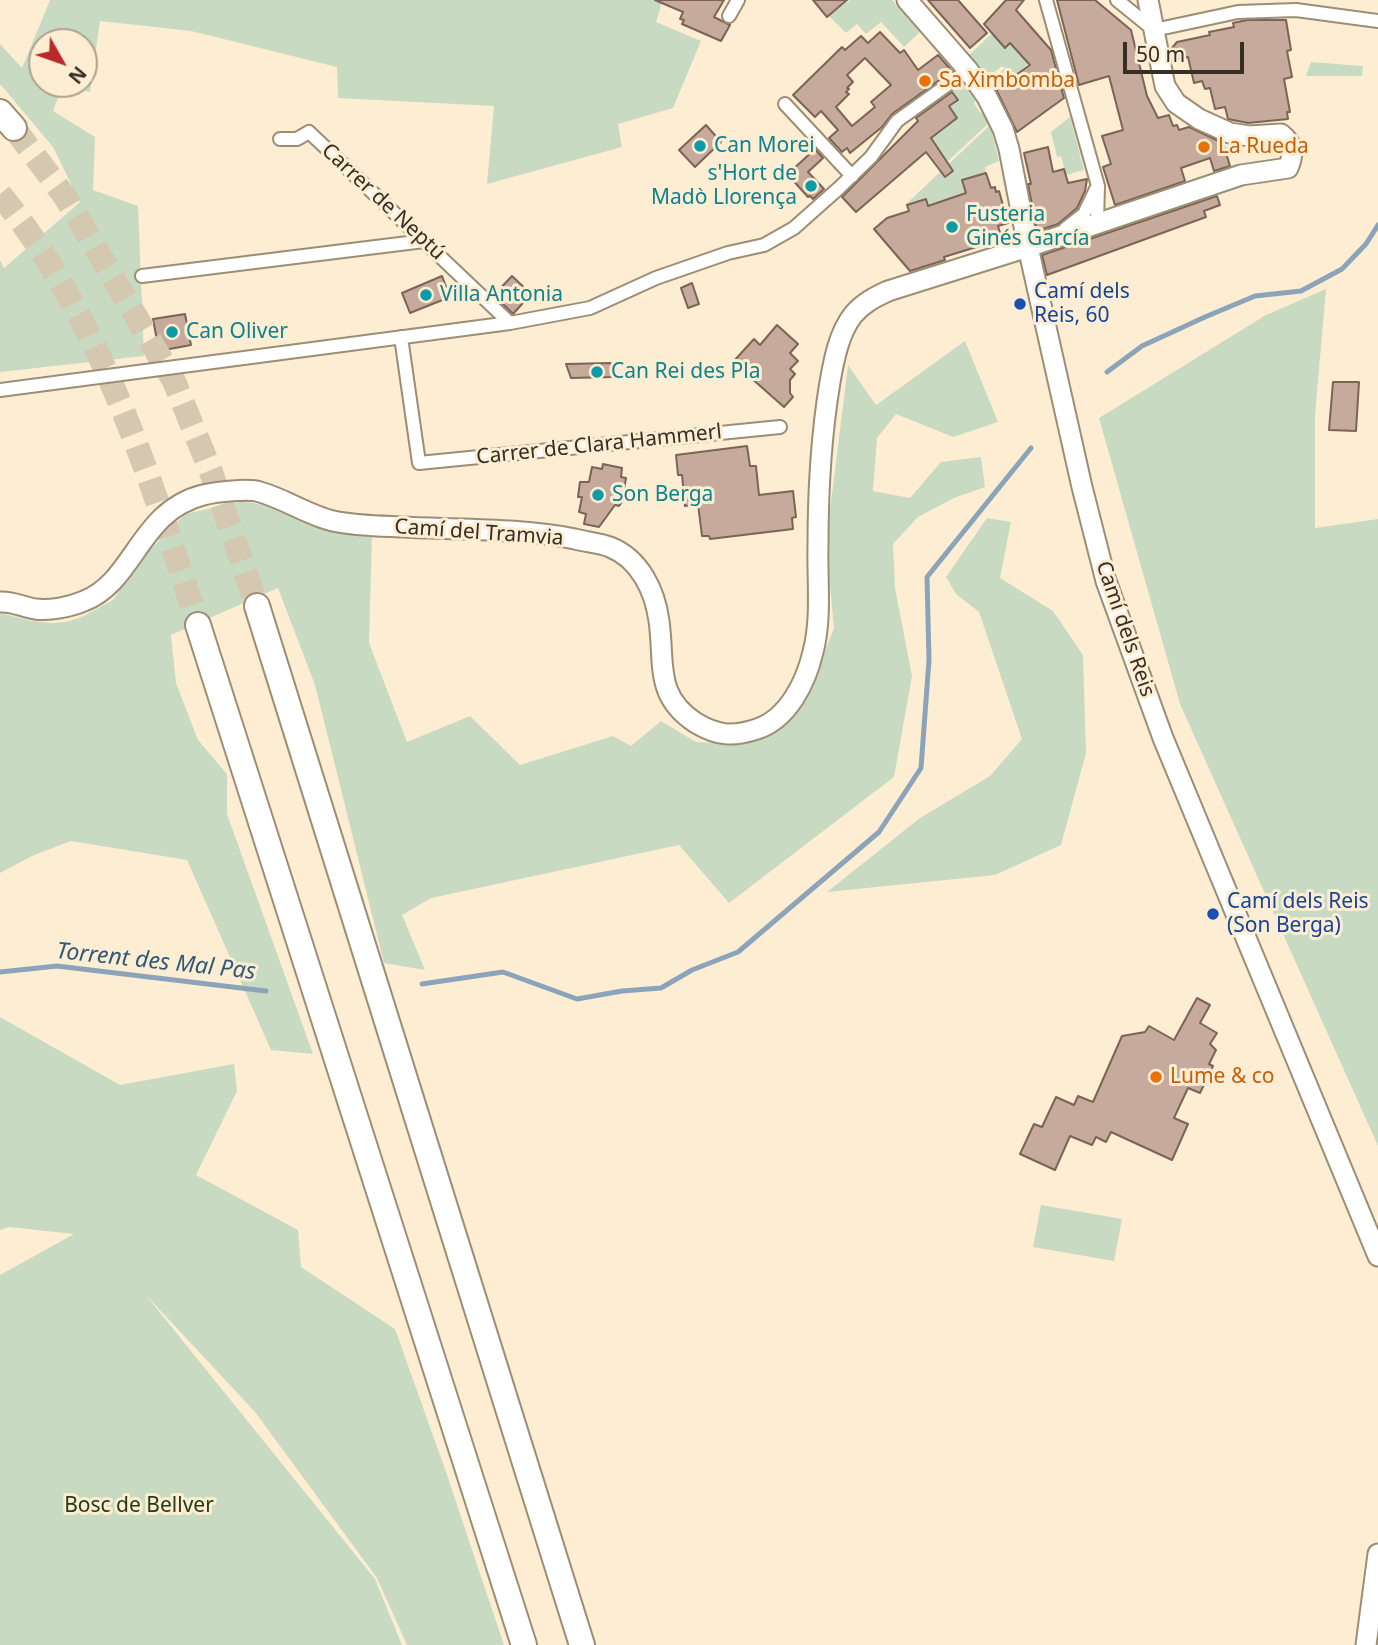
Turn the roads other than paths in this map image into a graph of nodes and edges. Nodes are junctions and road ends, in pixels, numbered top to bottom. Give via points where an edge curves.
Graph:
1 (738, 0) edge
2 (907, 0) edge
3 (1046, 0) edge
4 (1117, 0) edge
5 (1148, 0) edge
6 (1237, 6) edge
7 (729, 16) dead end
8 (1378, 21) edge
9 (1154, 30) junction
10 (968, 70) junction
11 (785, 104) dead end
12 (280, 139) dead end
13 (852, 176) junction
14 (1098, 186) junction
15 (1097, 223) junction
16 (1049, 240) junction
17 (424, 241) junction
18 (1028, 247) junction
19 (142, 276) dead end
20 (510, 323) junction
21 (401, 337) junction
22 (0, 390) edge
23 (780, 427) dead end
24 (0, 602) edge
25 (257, 606) tunnel mouth
26 (198, 625) tunnel mouth
27 (1378, 1256) edge
28 (1378, 1554) edge
29 (524, 1645) edge
30 (582, 1645) edge
31 (1366, 1645) edge

1 - 7 street
2 - 10 street, Camí dels Reis
3 - 14 street
4 - 9 street
5 - 9 street
6 - 8 street
6 - 9 street
9 - 15 street, Camí del Tramvia via 1166,86 1176,103 1230,133 1281,134 1289,140 1293,157 1288,168 1241,175
10 - 13 street via 897,121
10 - 18 street, Camí dels Reis via 995,111 1009,149
11 - 13 street
12 - 17 street, Carrer de Neptú via 297,139 309,132
13 - 20 street via 794,228 764,245 656,278 590,308
14 - 15 street
14 - 16 street via 1084,214
15 - 16 street, Camí del Tramvia
16 - 18 street, Camí del Tramvia
17 - 19 street
17 - 20 street, Carrer de Neptú
18 - 24 street, Camí del Tramvia via 888,290 853,315 841,337 826,405 818,483 817,637 807,678 768,726 721,735 683,714 663,677 659,619 638,567 610,547 551,534 332,521 256,490 204,494 173,507 148,532 107,588 85,601 36,609
18 - 27 street, Camí dels Reis via 1106,581 1163,738
20 - 21 street
21 - 22 street
21 - 23 street, Carrer de Clara Hammerl via 419,463
25 - 30 highway
26 - 29 highway
28 - 31 street

